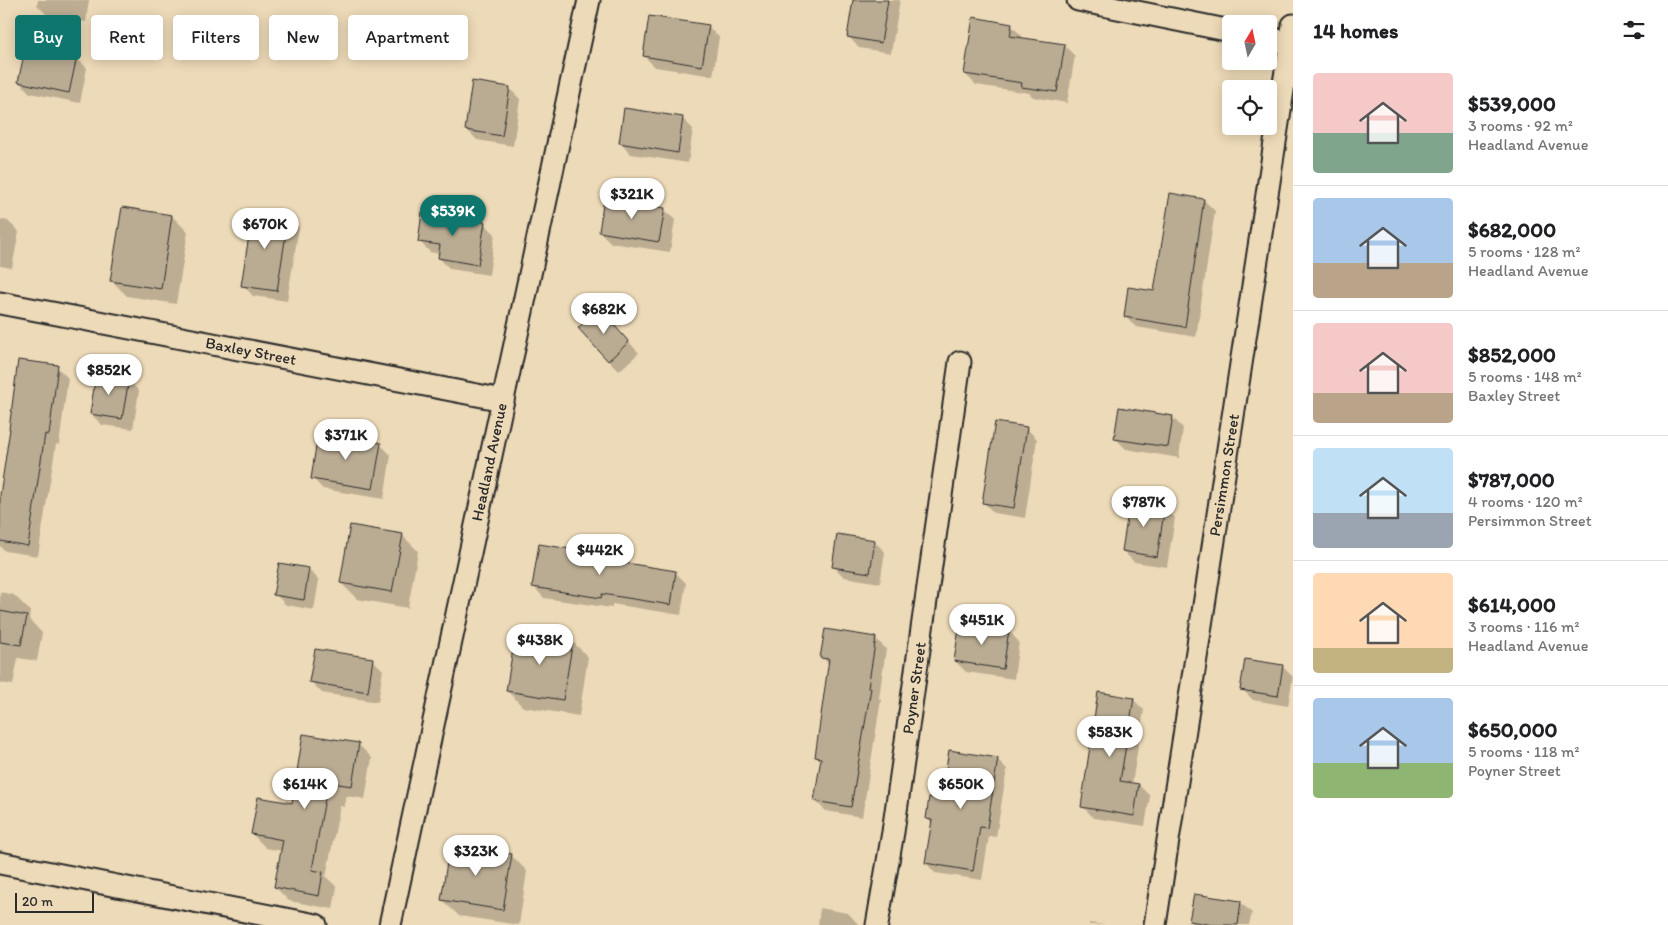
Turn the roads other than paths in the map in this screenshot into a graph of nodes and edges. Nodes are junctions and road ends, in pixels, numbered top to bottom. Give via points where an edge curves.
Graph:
1 (589, 0) edge
2 (1078, 0) edge
3 (1222, 29) edge
4 (1291, 34) edge
5 (1278, 36) edge
6 (0, 303) edge
7 (960, 362) dead end
8 (503, 400) junction
9 (0, 863) edge
10 (316, 925) edge
11 (390, 925) edge
12 (877, 925) edge
13 (1155, 925) edge

1 - 8 street, Headland Avenue
2 - 3 street
4 - 5 street
4 - 13 street, Persimmon Street
6 - 8 street, Baxley Street
7 - 12 street, Poyner Street
8 - 11 street, Headland Avenue
9 - 10 street

